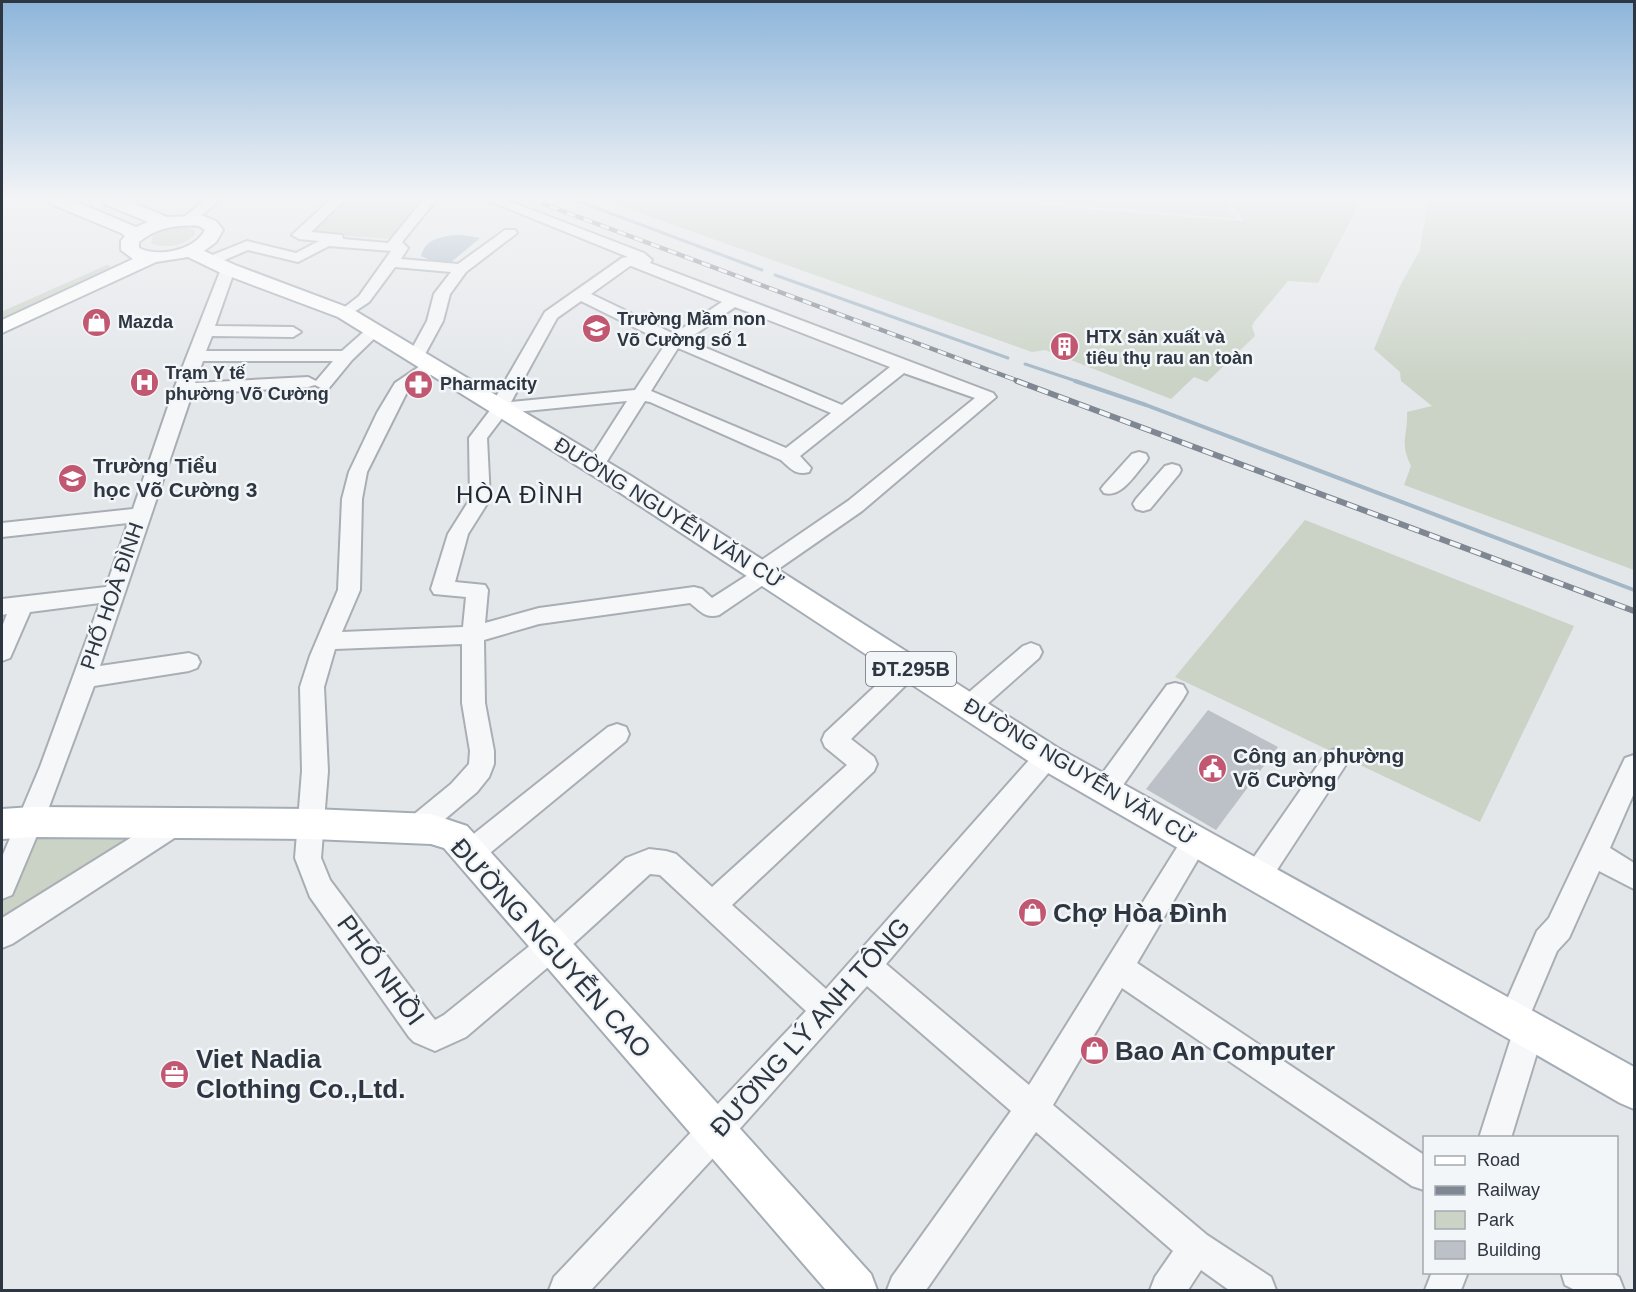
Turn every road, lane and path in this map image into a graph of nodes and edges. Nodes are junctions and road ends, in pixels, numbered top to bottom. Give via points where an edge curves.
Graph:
1 (145, 260) edge
2 (209, 260) joint
3 (472, 260) edge
4 (644, 260) edge
5 (391, 262) joint
6 (461, 268) junction
7 (656, 270) junction
8 (582, 295) junction
9 (733, 301) junction
10 (345, 313) junction
11 (2, 327) edge
12 (204, 331) junction
13 (374, 331) junction
14 (293, 332) dead end
15 (675, 341) junction
16 (195, 356) junction
17 (346, 356) junction
18 (424, 361) junction
19 (902, 366) junction
20 (183, 389) junction
21 (639, 395) junction
22 (500, 407) junction
23 (843, 412) junction
24 (788, 456) junction
25 (1139, 458) dead end
26 (595, 465) junction
27 (802, 468) dead end
28 (1172, 470) dead end
29 (1110, 489) dead end
30 (1143, 504) dead end
31 (140, 516) junction
32 (2, 530) edge
33 (763, 573) junction
34 (113, 594) junction
35 (12, 606) edge
36 (472, 635) junction
37 (327, 640) junction
38 (2, 652) edge
39 (1031, 652) dead end
40 (189, 662) dead end
41 (909, 668) junction
42 (84, 678) junction
43 (1175, 692) dead end
44 (969, 706) junction
45 (617, 734) dead end
46 (1047, 757) junction
47 (1336, 759) dead end
48 (1635, 766) edge
49 (1105, 790) junction
50 (17, 823) edge
51 (173, 825) junction
52 (312, 825) junction
53 (416, 828) junction
54 (1195, 841) junction
55 (470, 853) junction
56 (1594, 853) junction
57 (1257, 876) junction
58 (1635, 877) edge
59 (2, 886) edge
60 (712, 906) junction
61 (2, 934) edge
62 (552, 945) junction
63 (866, 966) junction
64 (1118, 968) junction
65 (827, 1010) junction
66 (1521, 1025) junction
67 (1635, 1089) edge
68 (1033, 1108) junction
69 (716, 1132) junction
70 (1495, 1136) edge
71 (1423, 1173) edge
72 (1195, 1247) junction
73 (1448, 1274) edge
74 (1581, 1274) edge
75 (581, 1285) edge
76 (855, 1290) edge
77 (905, 1290) edge
78 (1168, 1290) edge
79 (1258, 1290) edge
80 (1443, 1290) edge
81 (1606, 1290) edge

1 - 11 main road
2 - 10 main road, ĐƯỜNG NGUYỄN VĂN CỪ / ĐT.295B
2 - 12 street, PHỐ HOÀ ĐÌNH
3 - 6 street
4 - 7 street
5 - 6 street
5 - 10 street via 364,299
6 - 18 street via 442,294
7 - 8 street via 625,261
7 - 9 street
8 - 15 street
8 - 22 street via 551,315
9 - 15 street
9 - 19 street
10 - 13 main road, ĐƯỜNG NGUYỄN VĂN CỪ / ĐT.295B
12 - 14 street
12 - 16 street, PHỐ HOÀ ĐÌNH
13 - 17 street
13 - 18 main road, ĐƯỜNG NGUYỄN VĂN CỪ / ĐT.295B
15 - 21 street
15 - 23 street
16 - 17 street
16 - 20 street, PHỐ HOÀ ĐÌNH
17 - 20 street via 315,383
18 - 22 main road, ĐƯỜNG NGUYỄN VĂN CỪ / ĐT.295B
18 - 37 street via 401,387 358,472 352,499 349,590
19 - 23 street
19 - 33 street via 987,397 855,506
20 - 31 street, PHỐ HOÀ ĐÌNH
21 - 22 street
21 - 24 street via 654,397
21 - 26 street
22 - 26 main road, ĐƯỜNG NGUYỄN VĂN CỪ / ĐT.295B
22 - 36 street via 478,438 480,499 458,534 442,589 477,590
23 - 24 street
24 - 27 street
25 - 29 street
26 - 33 main road, ĐƯỜNG NGUYỄN VĂN CỪ / ĐT.295B
28 - 30 street
31 - 32 street
31 - 34 street, PHỐ HOÀ ĐÌNH
33 - 36 street via 711,609 699,597 677,597 538,616
33 - 41 main road, ĐƯỜNG NGUYỄN VĂN CỪ / ĐT.295B
34 - 35 street
34 - 42 street, PHỐ HOÀ ĐÌNH
35 - 38 street
36 - 37 street
36 - 53 street via 473,697 483,760 480,771
37 - 52 street via 312,687
39 - 44 street
40 - 42 street
41 - 44 main road, ĐƯỜNG NGUYỄN VĂN CỪ / ĐT.295B
41 - 60 street via 834,740 865,764
42 - 50 street, PHỐ HOÀ ĐÌNH
43 - 49 street
44 - 46 main road, ĐƯỜNG NGUYỄN VĂN CỪ / ĐT.295B
45 - 55 street
46 - 49 main road, ĐƯỜNG NGUYỄN VĂN CỪ / ĐT.295B
46 - 63 street, ĐƯỜNG LÝ ANH TÔNG
47 - 57 street
48 - 56 street
49 - 54 main road, ĐƯỜNG NGUYỄN VĂN CỪ / ĐT.295B
50 - 51 main road, ĐƯỜNG NGUYỄN CAO
50 - 59 street, PHỐ HOÀ ĐÌNH
51 - 52 main road, ĐƯỜNG NGUYỄN CAO
51 - 61 street
52 - 53 main road, ĐƯỜNG NGUYỄN CAO
52 - 62 street, PHỐ NHỒI via 308,858 320,888 420,1026 430,1034 441,1035 454,1026
53 - 55 main road, ĐƯỜNG NGUYỄN CAO via 455,837
54 - 57 main road, ĐƯỜNG NGUYỄN VĂN CỪ / ĐT.295B
54 - 64 street
55 - 62 main road, ĐƯỜNG NGUYỄN CAO
56 - 58 street
56 - 66 street via 1559,928 1547,941
57 - 66 main road, ĐƯỜNG NGUYỄN VĂN CỪ / ĐT.295B
60 - 62 street, PHỐ NHỒI via 666,863 649,861 636,867
60 - 65 street, PHỐ NHỒI
62 - 69 main road, ĐƯỜNG NGUYỄN CAO
63 - 65 street, ĐƯỜNG LÝ ANH TÔNG
63 - 68 street
64 - 68 street
64 - 71 street
65 - 69 street, ĐƯỜNG LÝ ANH TÔNG
66 - 67 main road, ĐƯỜNG NGUYỄN VĂN CỪ / ĐT.295B
66 - 70 street
68 - 72 street
68 - 77 street
69 - 75 street, ĐƯỜNG LÝ ANH TÔNG
69 - 76 main road, ĐƯỜNG NGUYỄN CAO
72 - 78 street
72 - 79 street
73 - 80 street
74 - 81 street

